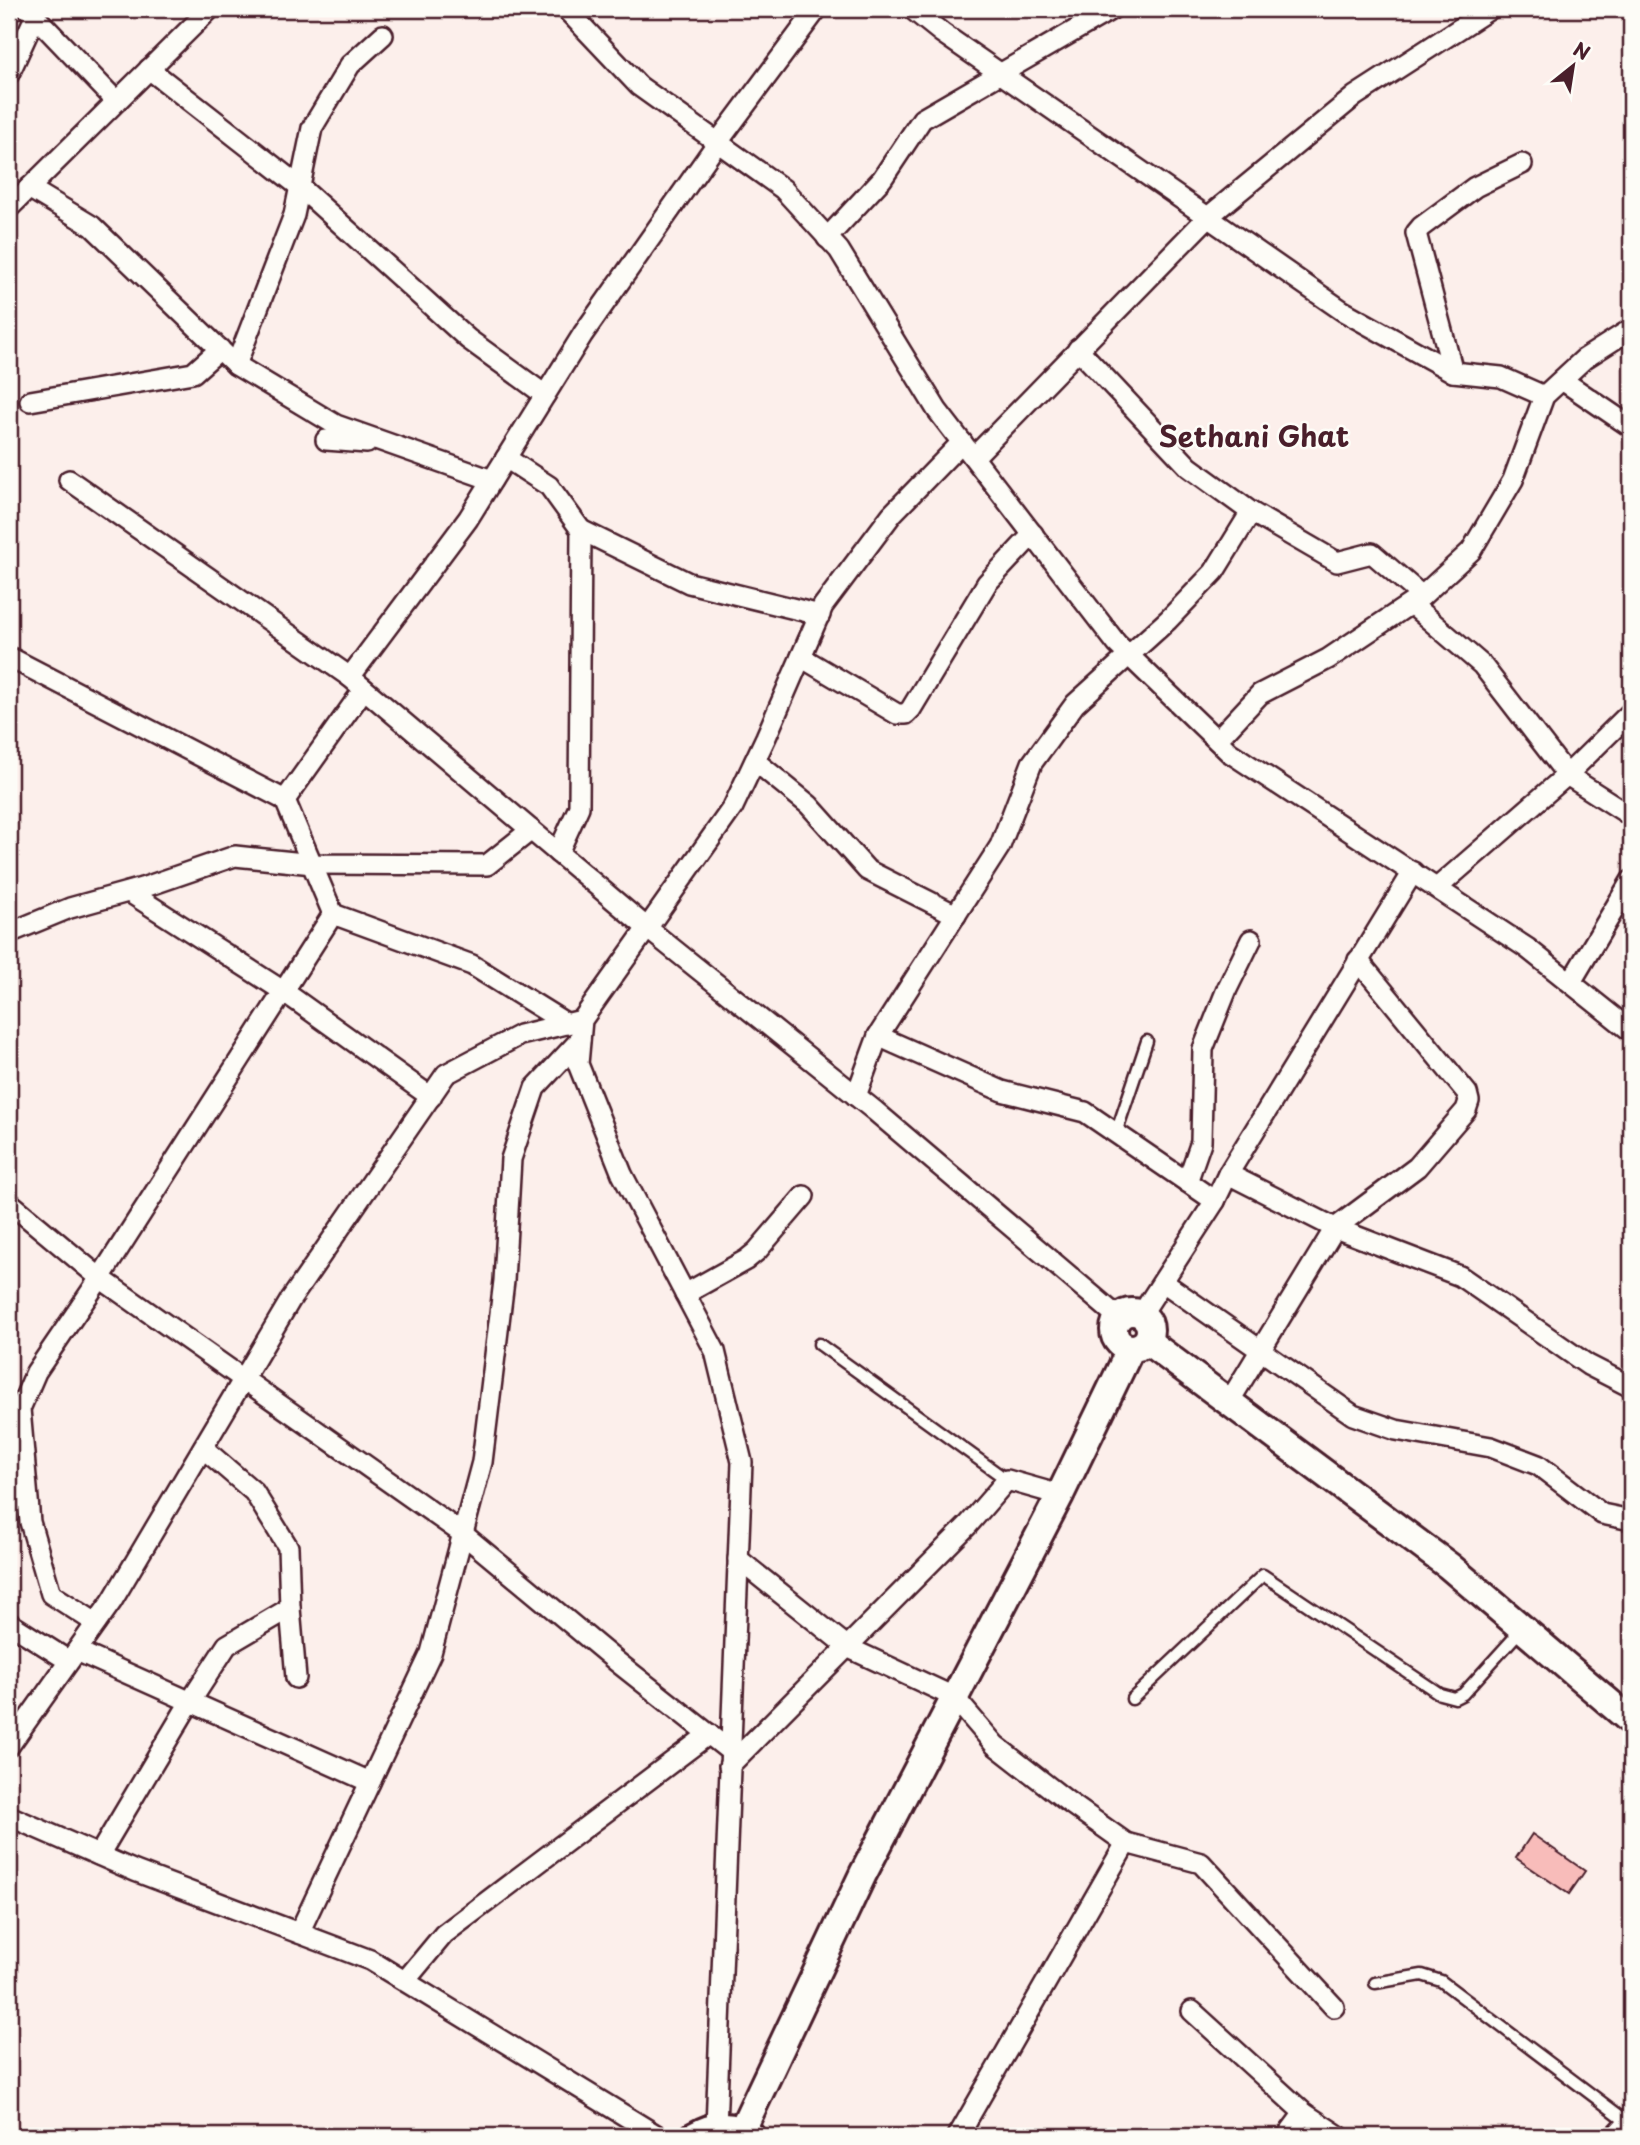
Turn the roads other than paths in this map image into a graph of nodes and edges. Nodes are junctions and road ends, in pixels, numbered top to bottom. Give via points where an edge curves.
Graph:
1 (566, 9) edge
2 (817, 9) edge
3 (912, 9) edge
4 (1112, 9) edge
5 (1490, 9) edge
6 (207, 10) edge
7 (31, 13) edge
8 (383, 35) dead end
9 (149, 69) junction
10 (1002, 73) junction
11 (9, 74) edge
12 (117, 101) junction
13 (718, 142) junction
14 (1522, 163) dead end
15 (300, 187) junction
16 (29, 188) junction
17 (9, 208) edge
18 (1208, 217) junction
19 (827, 238) junction
20 (1631, 329) edge
21 (220, 349) junction
22 (1079, 349) junction
23 (236, 365) junction
24 (1453, 372) junction
25 (1562, 380) junction
26 (545, 395) junction
27 (1544, 396) junction
28 (30, 401) dead end
29 (1631, 427) edge
30 (326, 440) dead end
31 (393, 445) junction
32 (968, 450) junction
33 (506, 458) junction
34 (69, 480) dead end
35 (492, 480) junction
36 (1251, 512) junction
37 (581, 530) junction
38 (1033, 534) junction
39 (1416, 600) junction
40 (820, 615) junction
41 (1129, 656) junction
42 (9, 657) edge
43 (801, 657) junction
44 (357, 683) junction
45 (1631, 712) edge
46 (1217, 740) junction
47 (755, 761) junction
48 (1567, 775) junction
49 (285, 800) junction
50 (1631, 816) edge
51 (531, 830) junction
52 (558, 853) junction
53 (313, 864) junction
54 (1413, 872) junction
55 (1631, 881) edge
56 (1437, 888) junction
57 (129, 892) junction
58 (333, 914) junction
59 (956, 915) junction
60 (647, 928) junction
61 (9, 933) edge
62 (1251, 940) dead end
63 (1358, 960) junction
64 (1571, 982) junction
65 (283, 991) junction
66 (577, 1028) junction
67 (1631, 1031) edge
68 (878, 1035) junction
69 (1147, 1041) dead end
70 (856, 1096) junction
71 (431, 1097) junction
72 (1115, 1133) junction
73 (1228, 1174) junction
74 (1187, 1182) junction
75 (804, 1196) dead end
76 (1215, 1201) junction
77 (9, 1202) edge
78 (1335, 1228) junction
79 (100, 1278) junction
80 (1163, 1282) junction
81 (685, 1294) junction
82 (1130, 1316) junction
83 (818, 1344) dead end
84 (1139, 1345) junction
85 (1262, 1350) junction
86 (243, 1380) junction
87 (1631, 1387) edge
88 (1229, 1402) junction
89 (14, 1409) edge
90 (203, 1448) junction
91 (1007, 1480) junction
92 (1060, 1495) junction
93 (1631, 1520) edge
94 (463, 1534) junction
95 (738, 1559) junction
96 (290, 1608) junction
97 (96, 1622) junction
98 (9, 1623) edge
99 (1523, 1628) junction
100 (849, 1648) junction
101 (73, 1656) junction
102 (296, 1678) dead end
103 (954, 1697) junction
104 (1132, 1699) dead end
105 (190, 1702) junction
106 (1631, 1721) edge
107 (709, 1734) junction
108 (9, 1746) edge
109 (730, 1758) junction
110 (370, 1782) junction
111 (9, 1816) edge
112 (1126, 1843) junction
113 (99, 1855) junction
114 (299, 1933) junction
115 (405, 1982) junction
116 (1375, 1983) dead end
117 (1334, 2007) dead end
118 (1192, 2011) dead end
119 (1304, 2113) junction
120 (1625, 2126) edge
121 (705, 2131) edge
122 (746, 2133) edge
123 (658, 2136) edge
124 (958, 2136) edge
125 (1287, 2136) edge
126 (1339, 2136) edge

1 - 13 street via 639,86
2 - 13 street
3 - 10 street
4 - 10 street
5 - 18 street via 1355,96
6 - 9 street
7 - 11 street
7 - 12 street
8 - 15 street via 350,65 312,128
9 - 12 street
9 - 15 street
10 - 18 street
10 - 19 street via 922,119 882,179
12 - 16 street
13 - 19 street via 783,189
13 - 26 street
14 - 24 street via 1475,187 1416,233
15 - 23 street via 294,215
15 - 26 street via 468,339
16 - 17 street
16 - 21 street via 92,226
18 - 22 street
18 - 24 street via 1343,312
19 - 32 street via 839,250 937,410
20 - 25 street via 1584,359
21 - 23 street
21 - 28 street via 193,373
22 - 32 street
22 - 36 street via 1189,467
23 - 31 street via 336,425
24 - 27 street via 1501,377
25 - 27 street
25 - 29 street
26 - 33 street
27 - 39 street via 1513,480 1471,551
30 - 31 street
31 - 35 street
32 - 38 street
32 - 40 street via 891,514
33 - 35 street
33 - 37 street via 550,486
34 - 44 street
35 - 44 street
36 - 39 street via 1337,562 1372,553
36 - 41 street via 1214,572
37 - 40 street via 689,583
37 - 52 street via 579,807
38 - 41 street
38 - 43 street via 987,583 906,714
39 - 46 street via 1328,659 1259,694
39 - 48 street via 1482,665
40 - 43 street
41 - 46 street
41 - 59 street via 1075,704 1032,763 1000,846
42 - 49 street
43 - 47 street
44 - 49 street
44 - 51 street
45 - 48 street
46 - 54 street
47 - 59 street via 808,805 867,870
47 - 60 street via 733,807
48 - 50 street
48 - 56 street
49 - 53 street
51 - 52 street
51 - 53 street via 487,865
52 - 60 street
53 - 57 street via 234,856
53 - 58 street
54 - 56 street
54 - 63 street
55 - 64 street
56 - 64 street
57 - 61 street via 70,908
57 - 65 street
58 - 65 street
58 - 66 street via 472,965
59 - 68 street
60 - 66 street
60 - 70 street
62 - 74 street via 1203,1049 1201,1142
63 - 73 street
63 - 78 street via 1469,1101 1417,1167
64 - 67 street
65 - 71 street
65 - 79 street
66 - 71 street via 520,1035 446,1074
66 - 81 street via 578,1064 622,1174
66 - 94 street via 535,1088 510,1159 504,1281 482,1462
68 - 70 street
68 - 72 street via 994,1088 1085,1112
69 - 72 lane
70 - 82 street
71 - 86 street via 291,1299
72 - 74 street
73 - 76 street
73 - 78 street
74 - 76 street
75 - 81 street via 757,1251
76 - 80 street
77 - 79 street
78 - 85 street
78 - 87 street via 1460,1276 1588,1365
79 - 86 street
79 - 89 street
80 - 82 street
80 - 85 street
81 - 95 street via 715,1351 742,1462
82 - 84 street via 1114,1334 1121,1344
83 - 91 lane
84 - 88 street
84 - 92 street
85 - 88 street
85 - 93 street via 1353,1415 1396,1430 1490,1447 1538,1465 1602,1514
86 - 90 street
86 - 94 street
88 - 99 street via 1449,1566
89 - 97 street via 30,1522 51,1594
90 - 96 street via 254,1492 288,1547
90 - 97 street
91 - 92 street
91 - 100 street
92 - 103 street
94 - 107 street
94 - 110 street via 431,1653
95 - 100 street
95 - 109 street
96 - 102 street
96 - 105 street via 227,1645
97 - 101 street
98 - 101 street
99 - 104 lane via 1455,1698 1440,1694 1263,1576
99 - 106 street
100 - 103 street
100 - 109 street
101 - 105 street
101 - 108 street
103 - 112 street via 995,1745
103 - 122 street via 863,1874
105 - 110 street
105 - 113 street
107 - 109 street
107 - 115 street via 444,1934
109 - 121 street
110 - 114 street
111 - 113 street
112 - 117 street via 1200,1863
112 - 124 street
113 - 114 street
114 - 115 street via 370,1960
115 - 123 street
116 - 120 lane via 1422,1975 1441,1981
118 - 119 street
119 - 125 street
119 - 126 street
121 - 122 street

